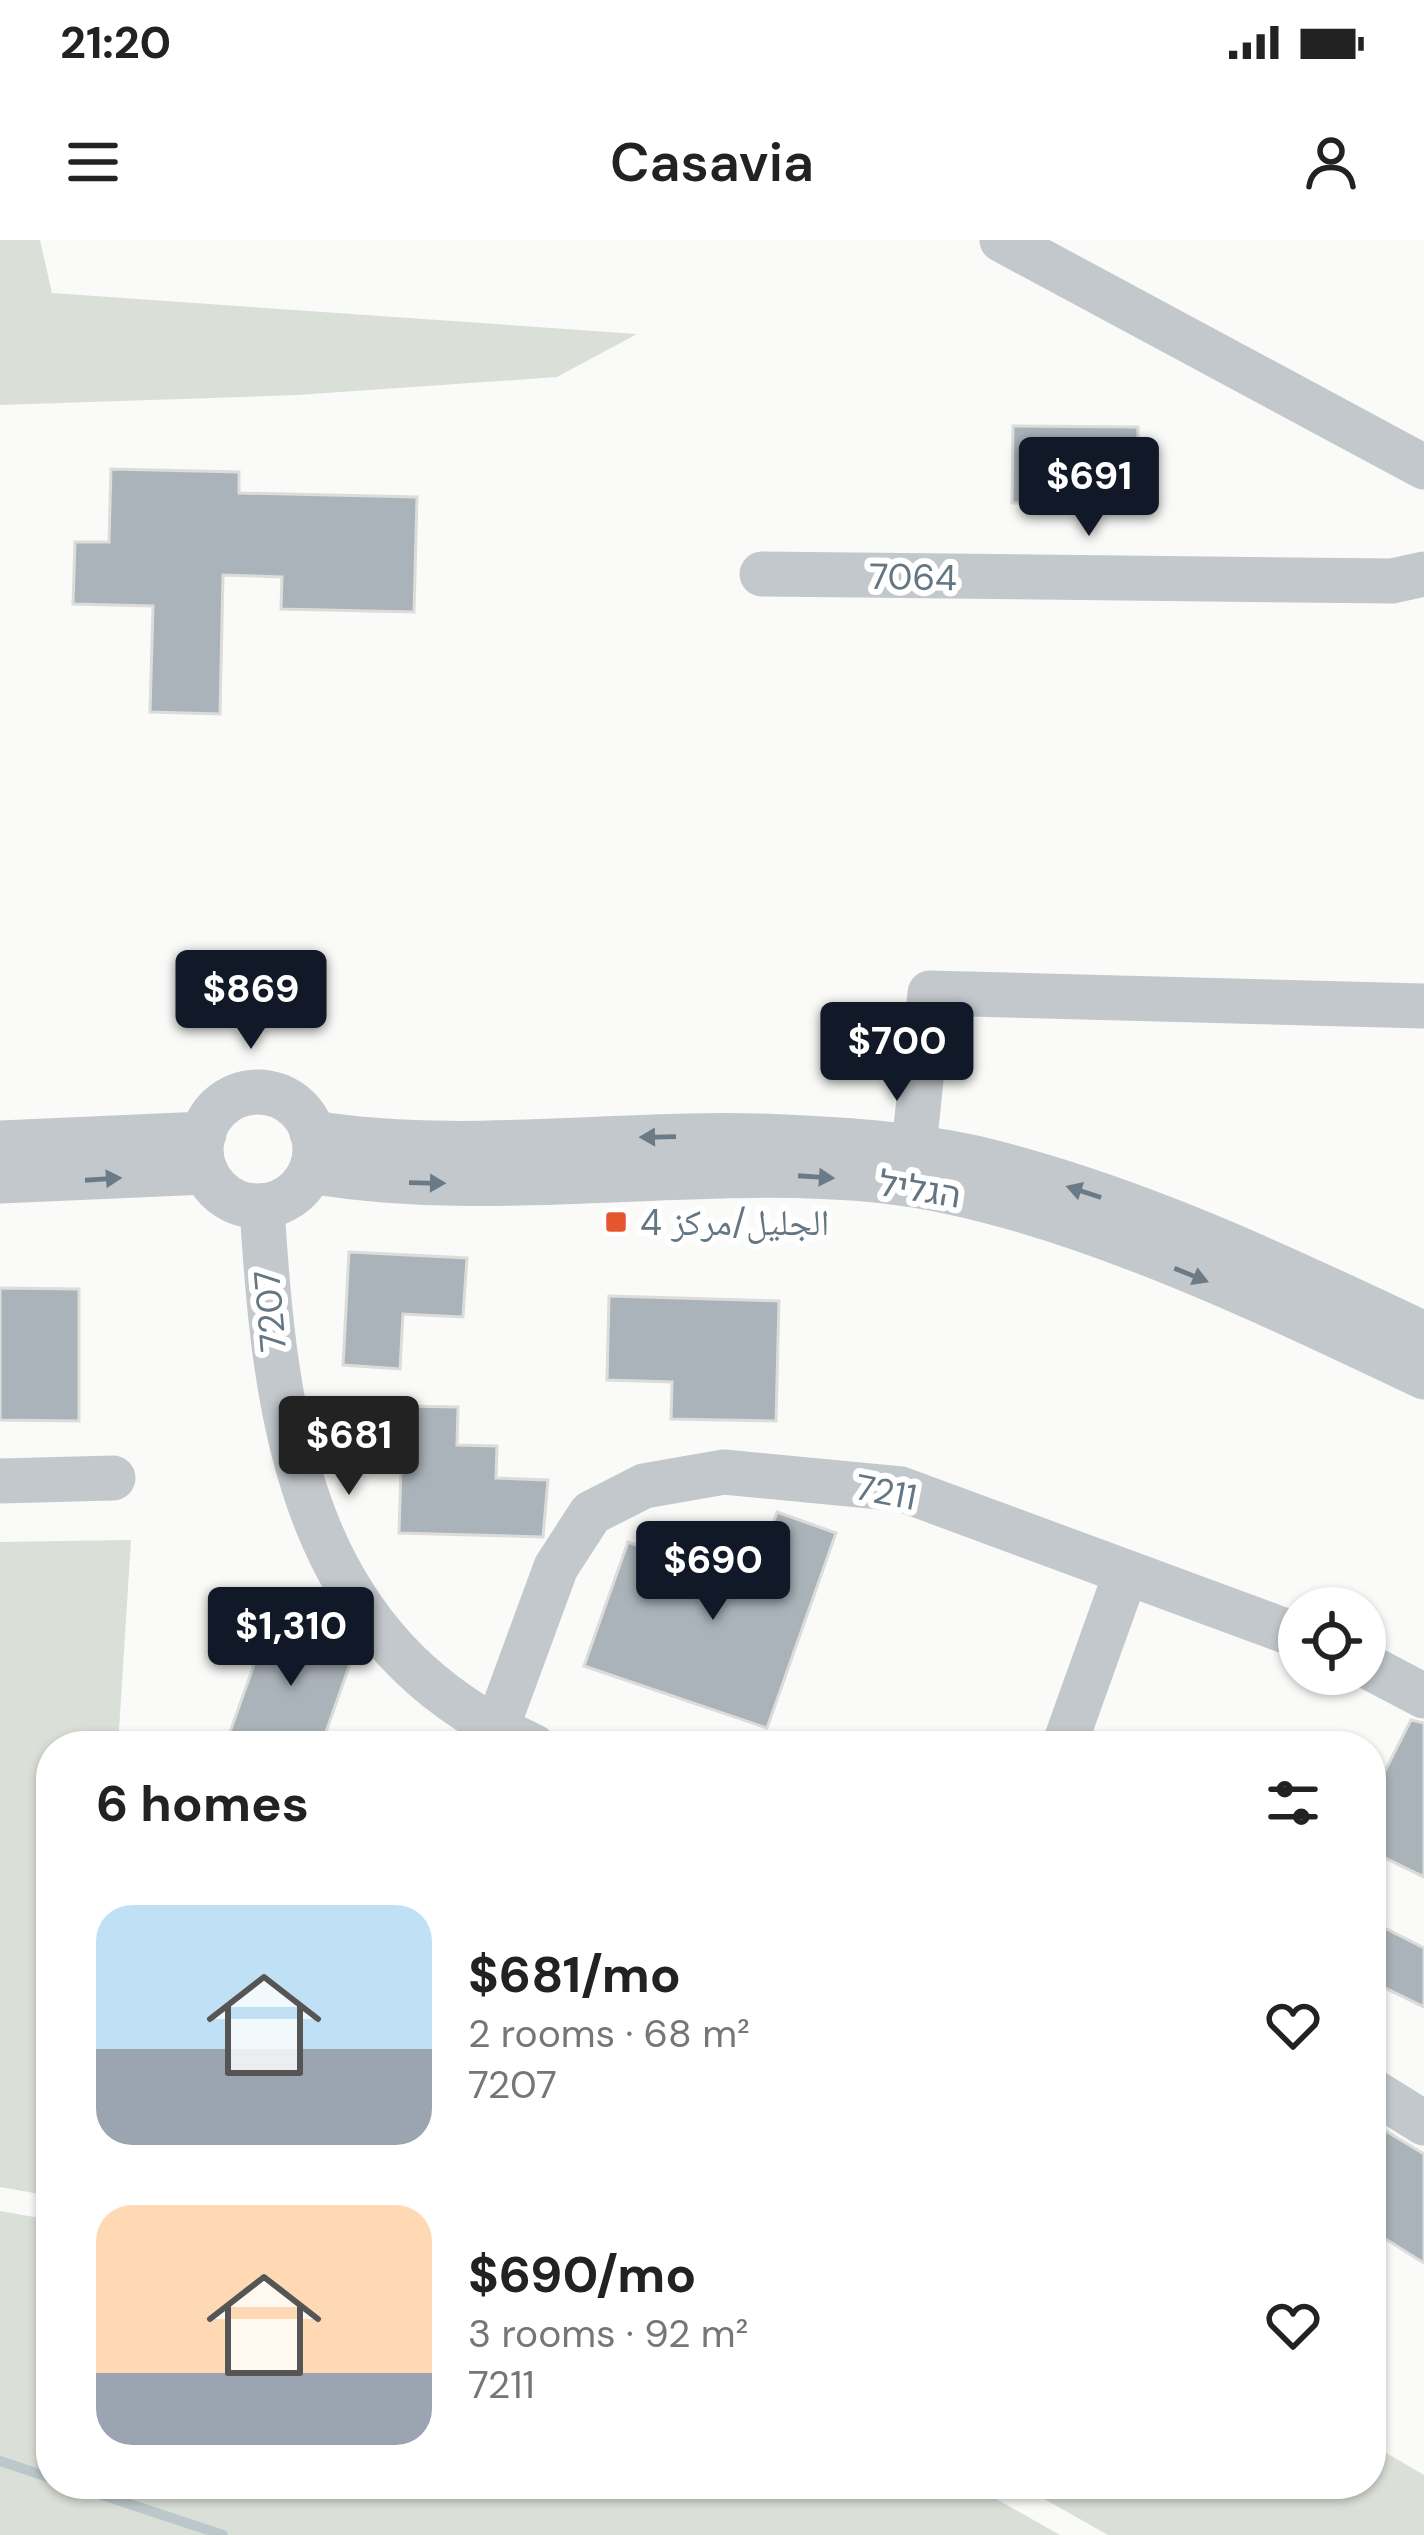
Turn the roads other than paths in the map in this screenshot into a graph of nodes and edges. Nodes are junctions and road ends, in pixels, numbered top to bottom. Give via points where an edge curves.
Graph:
1 (1002, 240) edge
2 (1424, 467) edge
3 (762, 574) dead end
4 (1424, 574) edge
5 (1424, 1006) edge
6 (0, 1143) edge
7 (914, 1147) junction
8 (312, 1152) junction
9 (205, 1153) junction
10 (0, 1181) edge
11 (262, 1206) junction
12 (1424, 1334) edge
13 (1424, 1377) edge
14 (112, 1478) dead end
15 (0, 1481) edge
16 (1126, 1574) junction
17 (1278, 1628) edge
18 (1386, 1676) edge
19 (1424, 1696) edge
20 (504, 1731) edge
21 (516, 1731) edge
22 (1069, 1731) edge
23 (1386, 2099) edge
24 (1424, 2123) edge

1 - 2 street
3 - 4 street, 7064 via 1392,581
5 - 7 street via 930,993
6 - 9 street
7 -> 8 street, הגליל via 780,1136
12 -> 7 street, הגליל via 1097,1196
8 - 9 street via 296,1106 254,1092 215,1112
8 - 11 street via 284,1201
8 -> 13 street, הגליל via 380,1183 779,1174 967,1196 1106,1240
10 -> 9 street
9 - 11 street via 220,1192
11 - 20 street, 7207 via 270,1343 301,1486 328,1555 364,1616 424,1675
14 - 15 street
16 - 17 street, 7211
16 - 21 street, 7211 via 901,1489 724,1472 644,1486 591,1513 556,1567
16 - 22 street
18 - 19 street
23 - 24 street

